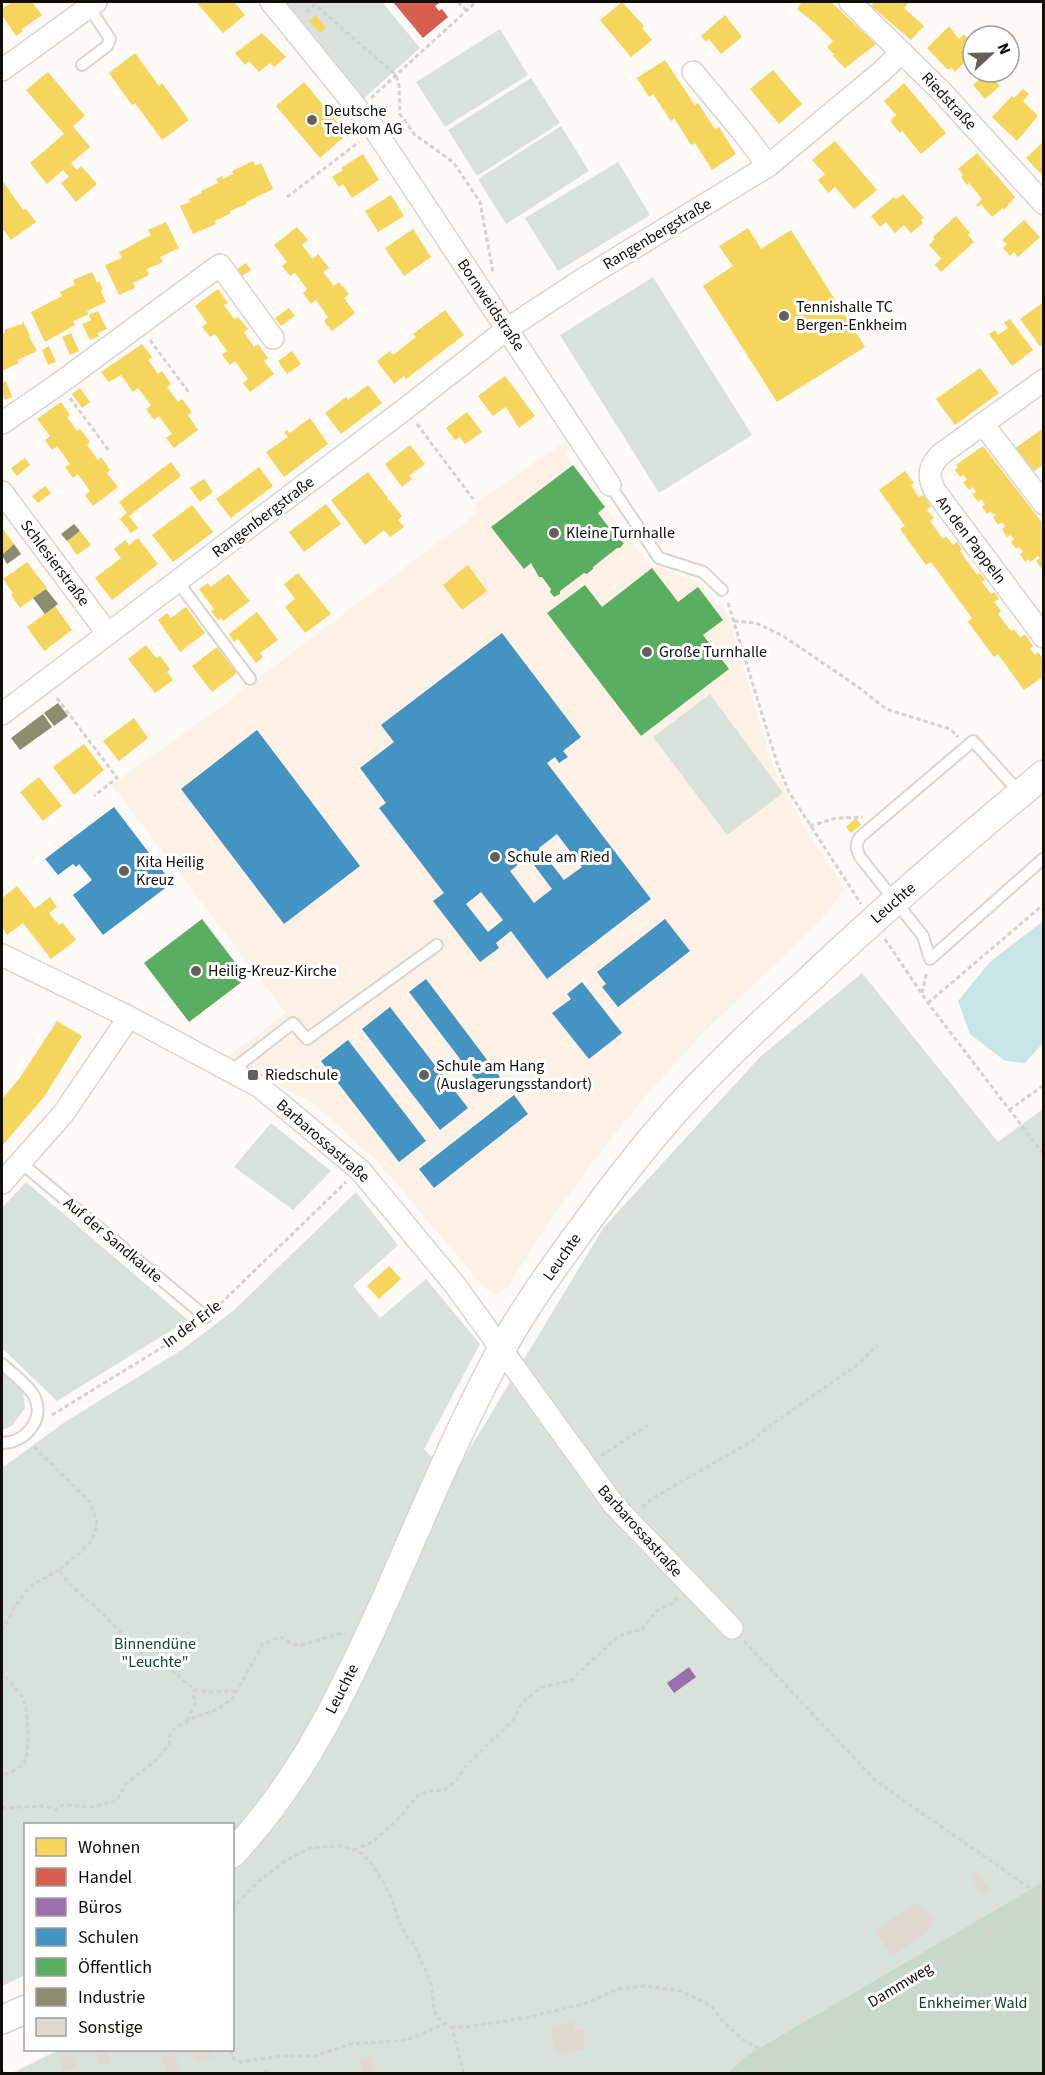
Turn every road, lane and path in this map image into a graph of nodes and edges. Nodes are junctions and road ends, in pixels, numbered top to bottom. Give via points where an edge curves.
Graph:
1 (272, 2) edge
2 (312, 2) edge
3 (458, 2) edge
4 (476, 2) edge
5 (850, 2) edge
6 (93, 4) edge
7 (466, 10) junction
8 (902, 52) junction
9 (82, 65) dead end
10 (2, 70) edge
11 (693, 72) dead end
12 (396, 75) junction
13 (358, 110) junction
14 (375, 130) junction
15 (768, 166) junction
16 (287, 197) dead end
17 (1044, 204) edge
18 (495, 281) dead end
19 (138, 324) junction
20 (507, 329) junction
21 (273, 338) dead end
22 (1044, 380) edge
23 (60, 383) junction
24 (190, 393) dead end
25 (405, 409) junction
26 (2, 423) edge
27 (983, 424) junction
28 (110, 452) dead end
29 (610, 484) joint
30 (2, 492) edge
31 (473, 499) dead end
32 (1044, 504) edge
33 (178, 582) junction
34 (722, 590) joint
35 (734, 621) junction
36 (108, 634) junction
37 (1044, 637) edge
38 (250, 679) dead end
39 (45, 682) junction
40 (2, 714) edge
41 (967, 745) junction
42 (1044, 774) edge
43 (1020, 793) junction
44 (94, 796) dead end
45 (879, 822) junction
46 (810, 826) junction
47 (1044, 858) edge
48 (895, 901) junction
49 (1044, 904) edge
50 (862, 905) dead end
51 (883, 936) dead end
52 (437, 945) dead end
53 (2, 955) edge
54 (930, 959) junction
55 (922, 993) junction
56 (928, 1003) junction
57 (129, 1017) junction
58 (231, 1071) junction
59 (1044, 1085) edge
60 (1009, 1110) junction
61 (1044, 1155) edge
62 (20, 1162) junction
63 (360, 1170) junction
64 (2, 1183) edge
65 (206, 1317) junction
66 (877, 1345) dead end
67 (501, 1350) junction
68 (2, 1364) edge
69 (51, 1415) dead end
70 (648, 1425) dead end
71 (23, 1436) junction
72 (2, 1443) edge
73 (585, 1466) junction
74 (627, 1519) junction
75 (59, 1570) junction
76 (688, 1584) junction
77 (732, 1628) joint
78 (2, 1631) edge
79 (350, 1631) dead end
80 (2, 1670) edge
81 (192, 1688) junction
82 (236, 1691) junction
83 (186, 1721) junction
84 (2, 1776) edge
85 (2, 1808) edge
86 (354, 1850) junction
87 (234, 1852) edge
88 (1044, 1898) edge
89 (234, 1907) edge
90 (24, 2010) edge
91 (2, 2020) edge
92 (444, 2024) junction
93 (451, 2027) junction
94 (231, 2051) edge
95 (775, 2062) junction
96 (271, 2070) dead end
97 (256, 2073) edge
98 (464, 2073) edge
99 (758, 2073) edge

1 - 13 street, Bornweidstraße
2 - 12 path
3 - 7 path
4 - 7 path
5 - 8 street, Riedstraße
6 - 9 lane via 110,39 107,46
6 - 10 street
7 - 12 path
8 - 15 street, Rangenbergstraße
8 - 17 street, Riedstraße
11 - 15 street
12 - 13 path
12 - 18 path via 400,114 415,135 453,162 480,202
13 - 14 street, Bornweidstraße
14 - 16 path
14 - 20 street, Bornweidstraße
15 - 20 street, Rangenbergstraße
19 - 21 street via 220,265
19 - 23 street
19 - 24 path
20 - 25 street, Rangenbergstraße
20 - 29 street, Bornweidstraße
22 - 27 street, An den Pappeln
23 - 26 street
23 - 28 path
25 - 31 path
25 - 33 street, Rangenbergstraße
27 - 32 street
27 - 37 street, An den Pappeln via 933,462 931,483
29 - 34 lane, Bornweidstraße via 659,558 703,572
30 - 36 street, Schlesierstraße
33 - 36 street, Rangenbergstraße
33 - 38 lane
34 - 35 path
35 - 41 path via 756,623 783,636 886,709 950,729
35 - 46 path via 777,763
36 - 39 street, Rangenbergstraße
39 - 40 street, Rangenbergstraße
39 - 44 path via 117,778
41 - 43 lane via 972,741
41 - 45 lane
42 - 43 street, Leuchte
43 - 48 street, Leuchte
45 - 46 path via 862,816
45 - 48 lane via 860,837 856,849
46 - 50 path
47 - 54 lane
48 - 54 lane via 923,936
48 - 67 street, Leuchte via 788,999 651,1139 559,1260
49 - 56 path
51 - 55 path
52 - 58 lane via 307,1039 293,1023
53 - 57 street, Barbarossastraße
54 - 55 path
55 - 56 path
56 - 60 path
57 - 58 street, Barbarossastraße
57 - 62 street via 63,1114
58 - 63 street, Barbarossastraße via 260,1087
59 - 60 path
60 - 61 path
62 - 64 street
62 - 65 lane, Auf der Sandkaute
63 - 65 path, In der Erle
63 - 67 street, Barbarossastraße via 455,1285
65 - 69 path, In der Erle
66 - 74 path via 860,1363 749,1443 653,1498
67 - 73 street, Barbarossastraße
67 - 87 street, Leuchte via 330,1715 278,1798
68 - 71 lane via 35,1396 35,1424
70 - 73 path
71 - 72 lane
71 - 75 path via 90,1502 94,1511 97,1526 91,1540
73 - 74 street, Barbarossastraße
74 - 76 street, Barbarossastraße
75 - 78 path via 29,1587
75 - 81 path via 143,1655 174,1672
76 - 77 street, Barbarossastraße
76 - 86 path via 672,1603 656,1611 642,1629 613,1641 570,1681 542,1687 523,1702 513,1720 465,1767 457,1780 444,1790 418,1795 374,1841
77 - 88 path via 876,1780
79 - 82 path via 301,1645 280,1637 263,1644
80 - 84 path via 24,1698 28,1729 25,1761
81 - 82 path
81 - 83 path via 195,1704
82 - 83 path via 219,1709
83 - 85 path via 174,1729 169,1745 126,1784 116,1801 93,1807 63,1805 56,1810 44,1806
86 - 89 path via 340,1846 310,1848 259,1881
86 - 92 path via 371,1863 391,1897 431,1983 437,2018
88 - 95 path, Dammweg
90 - 91 street
92 - 93 path
92 - 94 path via 407,2040 350,2044 315,2056 240,2062
93 - 95 path via 580,2006 618,1989 668,1988 692,1995 714,2008 742,2039
93 - 98 path
95 - 99 path, Dammweg
96 - 97 path

